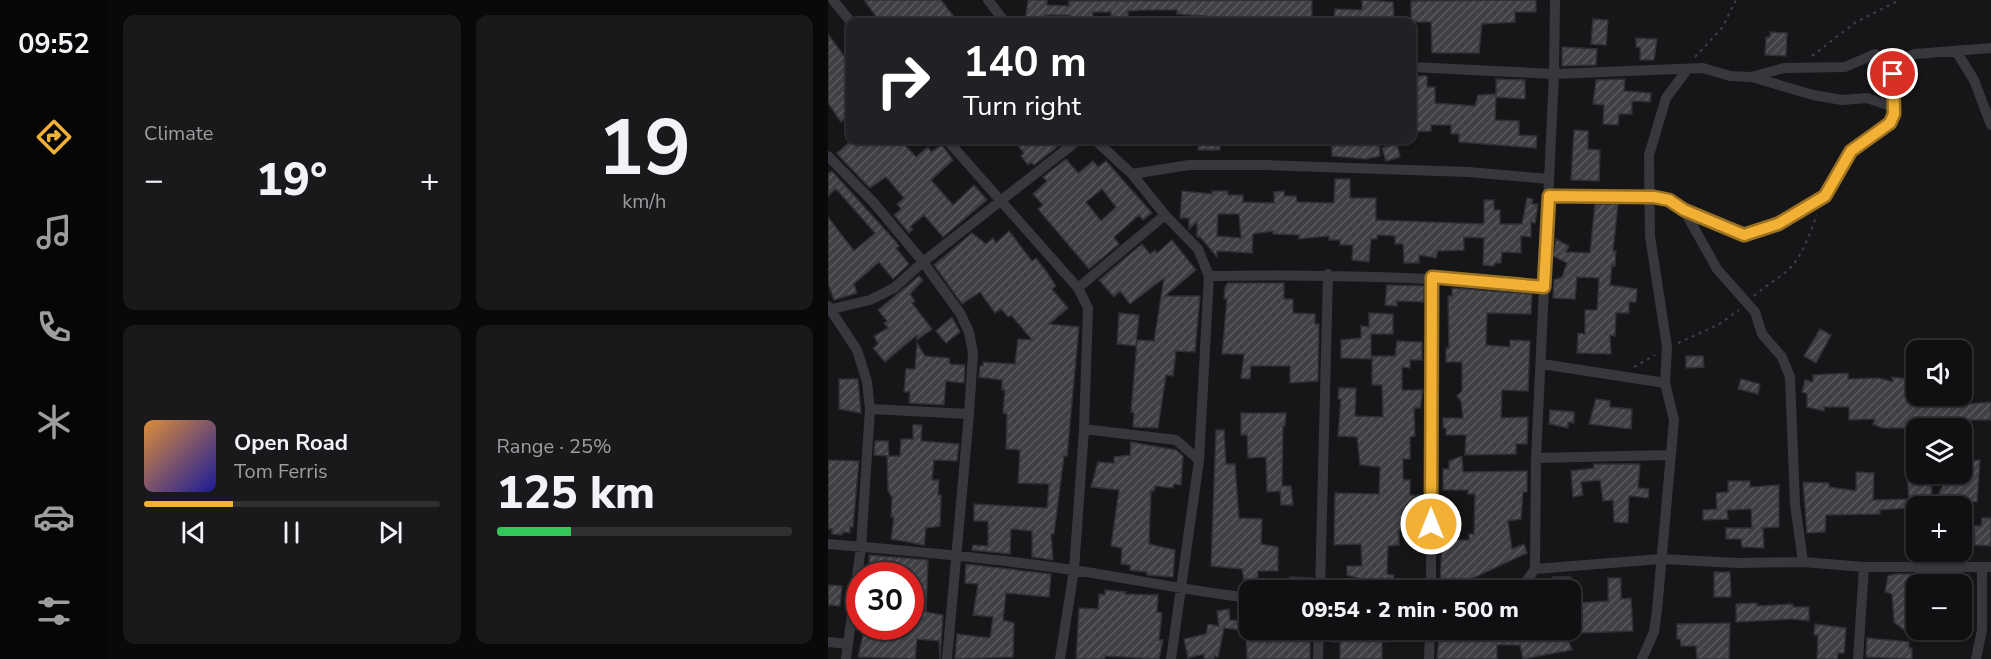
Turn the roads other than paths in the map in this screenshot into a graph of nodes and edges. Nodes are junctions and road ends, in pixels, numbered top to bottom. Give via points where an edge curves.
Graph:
1 (833, 0) edge
2 (988, 0) edge
3 (1555, 0) edge
4 (847, 18) edge
5 (1002, 18) edge
6 (1991, 48) edge
7 (1956, 51) junction
8 (1875, 54) dead end
9 (1416, 67) edge
10 (1685, 71) junction
11 (1554, 74) junction
12 (1751, 77) junction
13 (1894, 107) junction
14 (1991, 125) edge
15 (950, 144) edge
16 (1073, 144) edge
17 (1099, 144) edge
18 (828, 156) edge
19 (1132, 174) junction
20 (1549, 179) junction
21 (1549, 196) junction
22 (1651, 197) junction
23 (1002, 200) junction
24 (1684, 210) junction
25 (1165, 215) junction
26 (923, 262) junction
27 (1328, 274) junction
28 (1209, 276) junction
29 (1432, 277) junction
30 (1544, 287) junction
31 (1078, 288) junction
32 (829, 308) edge
33 (1542, 364) junction
34 (1665, 383) junction
35 (870, 409) junction
36 (969, 414) junction
37 (1084, 429) junction
38 (1670, 455) junction
39 (1536, 458) junction
40 (1199, 460) junction
41 (828, 544) edge
42 (861, 547) junction
43 (957, 556) junction
44 (1666, 560) junction
45 (1803, 562) junction
46 (1864, 567) junction
47 (1986, 567) edge
48 (1535, 569) junction
49 (1074, 570) junction
50 (1320, 580) edge
51 (1431, 580) edge
52 (1527, 580) edge
53 (1181, 590) junction
54 (1239, 597) edge
55 (1319, 640) edge
56 (1430, 640) edge
57 (828, 642) edge
58 (848, 644) junction
59 (846, 659) edge
60 (948, 659) edge
61 (1060, 659) edge
62 (1172, 659) edge
63 (1318, 659) edge
64 (1429, 659) edge
65 (1642, 659) edge
66 (1858, 659) edge
67 (1976, 659) edge

1 - 4 street
2 - 5 street
3 - 11 street
6 - 7 street
7 - 13 street via 1905,57 1893,74
7 - 14 street via 1974,80
8 - 12 street via 1845,67 1784,68
9 - 11 street
10 - 11 street via 1653,68
10 - 12 street via 1703,68
10 - 22 street via 1666,98 1657,121 1649,154
11 - 20 street
12 - 13 street via 1813,95 1842,100 1867,98
13 - 24 street via 1890,123 1851,151 1825,196 1778,224 1744,235
15 - 23 street
16 - 23 street
17 - 19 street
18 - 26 street
19 - 20 street via 1189,165 1266,165
19 - 25 street
20 - 21 street
21 - 22 street
21 - 30 street
22 - 24 street via 1669,200
22 - 34 street via 1655,284 1667,347
23 - 26 street
23 - 31 street
24 - 45 street via 1717,269 1755,312 1790,377
25 - 28 street via 1198,249
25 - 31 street
26 - 32 street via 894,288 870,300
26 - 36 street via 969,332 973,353
27 - 28 street
27 - 29 street
27 - 50 street
28 - 40 street
29 - 30 street
29 - 51 street
30 - 33 street
31 - 37 street via 1088,308
32 - 35 street via 857,350
33 - 34 street
33 - 39 street
34 - 38 street via 1674,420
35 - 36 street
35 - 42 street
36 - 43 street
37 - 40 street via 1176,440
37 - 49 street
38 - 39 street
38 - 44 street
39 - 48 street
40 - 53 street
41 - 42 street
42 - 43 street
42 - 58 street
43 - 49 street
43 - 60 street
44 - 45 street
44 - 48 street
44 - 65 street via 1654,632
45 - 46 street
46 - 47 street
46 - 66 street
47 - 67 street
48 - 52 street
49 - 53 street
49 - 61 street
53 - 54 street
53 - 62 street
55 - 63 street
56 - 64 street
57 - 58 street
58 - 59 street

